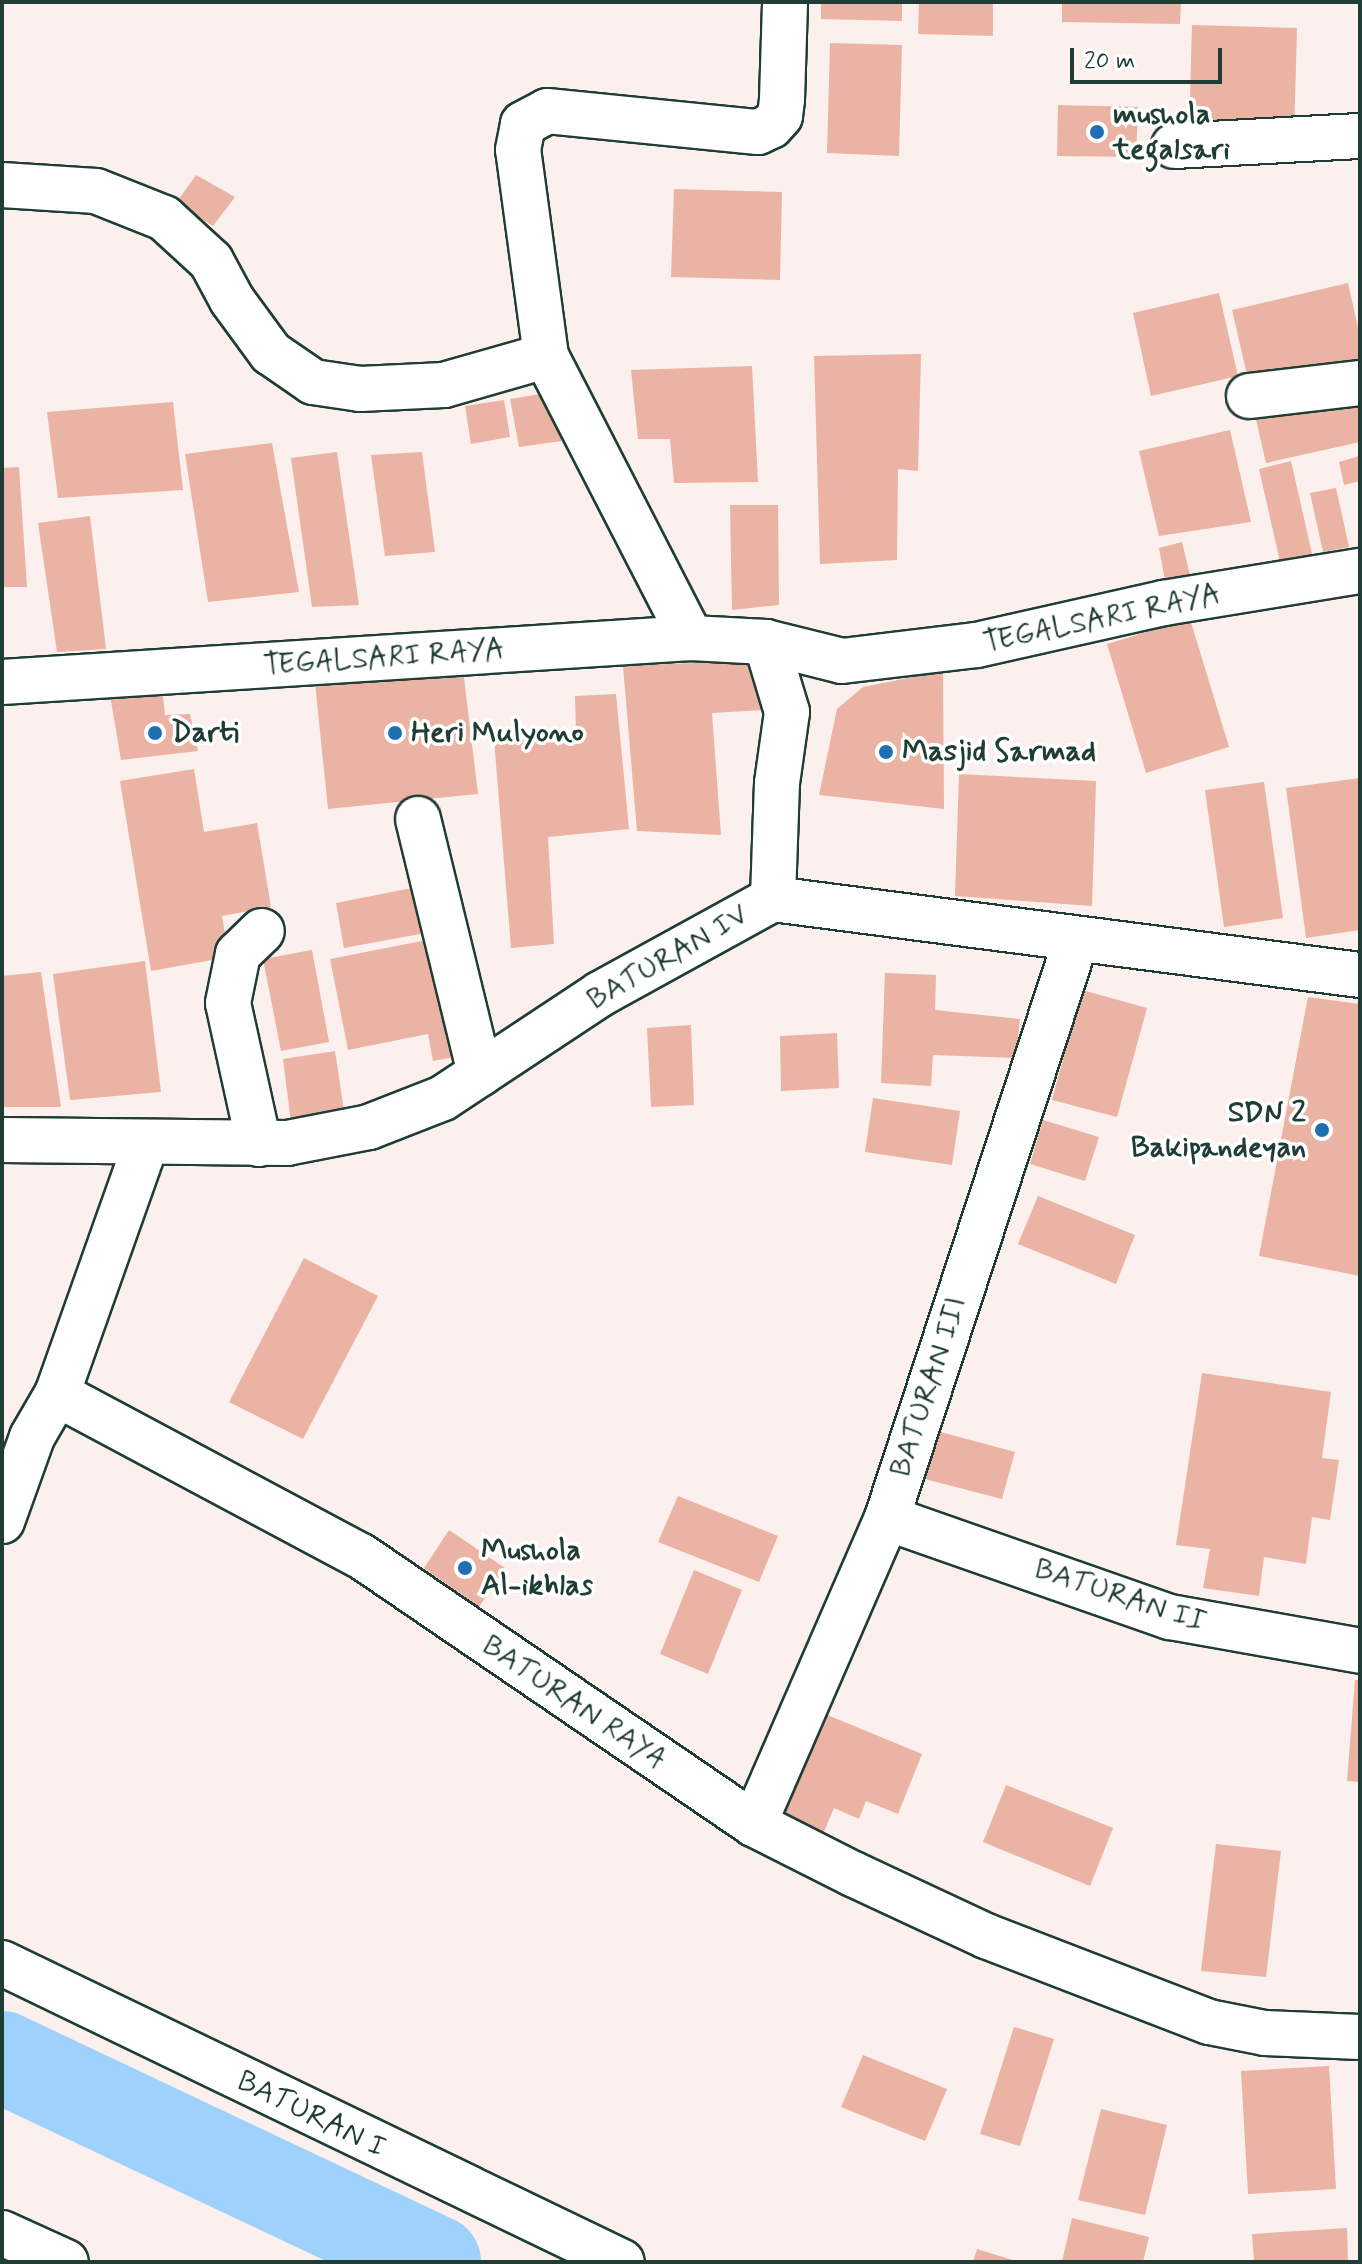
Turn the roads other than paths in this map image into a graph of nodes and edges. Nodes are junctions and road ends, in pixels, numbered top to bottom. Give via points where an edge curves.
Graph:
1 (785, 2) edge
2 (1360, 136) edge
3 (1174, 146) dead end
4 (2, 185) edge
5 (546, 356) junction
6 (1360, 383) edge
7 (1249, 396) dead end
8 (1360, 571) edge
9 (691, 638) junction
10 (766, 642) junction
11 (842, 661) junction
12 (2, 682) edge
13 (787, 712) junction
14 (418, 819) dead end
15 (773, 899) junction
16 (262, 931) dead end
17 (1076, 940) junction
18 (1360, 975) edge
19 (480, 1074) junction
20 (2, 1140) edge
21 (259, 1144) junction
22 (145, 1146) junction
23 (57, 1394) junction
24 (17, 1437) edge
25 (887, 1518) junction
26 (2, 1521) edge
27 (1360, 1651) edge
28 (754, 1824) junction
29 (2, 1963) edge
30 (1360, 2037) edge
31 (2, 2233) edge
32 (66, 2262) edge
33 (622, 2262) edge

1 - 5 street via 782,99 780,116 771,126 758,132 547,111 523,124 518,150
2 - 3 street
4 - 5 street via 96,191 164,218 211,261 271,353 313,382 360,389 444,385
5 - 9 street
6 - 7 street
8 - 11 street, TEGALSARI RAYA via 1164,603 977,645
9 - 10 street, TEGALSARI RAYA
9 - 12 street, TEGALSARI RAYA
10 - 11 street, TEGALSARI RAYA
10 - 13 street
11 - 13 street
13 - 15 street via 777,783
14 - 19 street
15 - 17 street, BATURAN IV
15 - 19 street, BATURAN IV via 600,994
16 - 21 street via 238,954 229,978 228,1003
17 - 18 street, BATURAN IV
17 - 25 street, BATURAN III
19 - 21 street, BATURAN IV via 443,1098 369,1127
20 - 22 street, BATURAN IV
21 - 22 street, BATURAN IV
22 - 23 street
23 - 24 street
23 - 28 street, BATURAN RAYA via 361,1556
24 - 26 street
25 - 27 street, BATURAN II via 1170,1617
25 - 28 street, BATURAN III
28 - 30 street, BATURAN RAYA via 986,1936 1148,2001 1209,2022 1265,2033
29 - 33 street, BATURAN I
31 - 32 street

